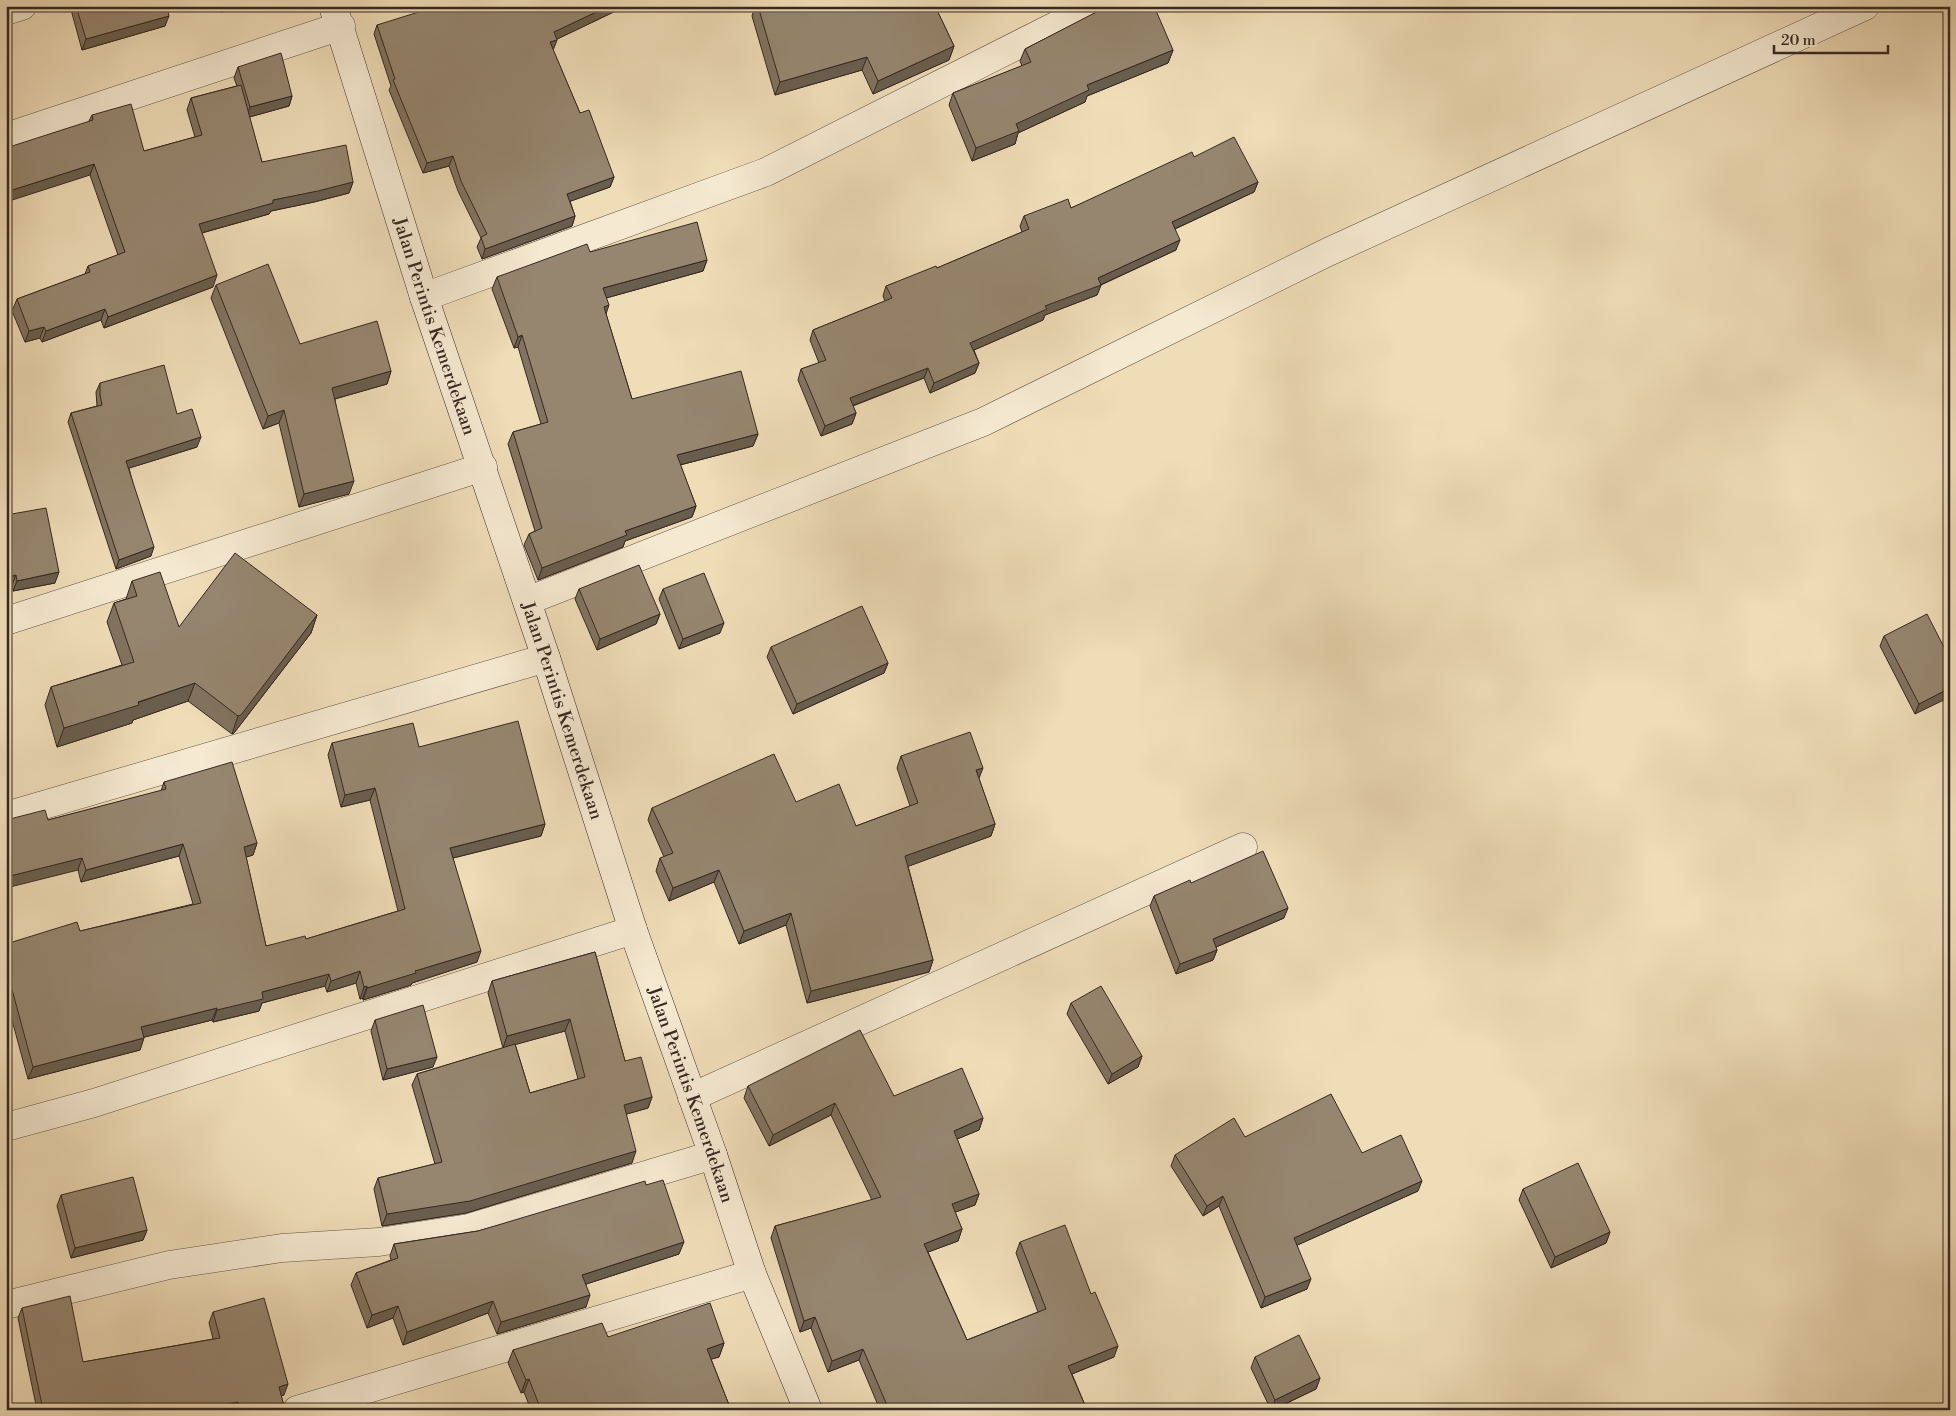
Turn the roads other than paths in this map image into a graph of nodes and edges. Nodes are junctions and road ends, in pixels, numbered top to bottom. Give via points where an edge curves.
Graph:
1 (22, 6) edge
2 (1095, 6) edge
3 (1865, 6) edge
4 (6, 11) edge
5 (337, 16) edge
6 (6, 137) edge
7 (424, 297) junction
8 (483, 467) junction
9 (527, 601) junction
10 (6, 621) edge
11 (546, 658) junction
12 (6, 816) edge
13 (1243, 847) dead end
14 (633, 930) junction
15 (692, 1097) junction
16 (6, 1127) edge
17 (714, 1155) junction
18 (752, 1274) junction
19 (6, 1305) edge
20 (804, 1409) edge
21 (297, 1410) edge

1 - 4 street
2 - 7 street via 766,172
3 - 9 street via 1328,252 983,422
5 - 6 street
5 - 7 street, Jalan Perintis Kemerdekaan
7 - 8 street, Jalan Perintis Kemerdekaan
8 - 9 street, Jalan Perintis Kemerdekaan
8 - 10 street
9 - 11 street, Jalan Perintis Kemerdekaan
11 - 12 street
11 - 14 street, Jalan Perintis Kemerdekaan
13 - 15 street
14 - 15 street, Jalan Perintis Kemerdekaan
14 - 16 street via 94,1103
15 - 17 street, Jalan Perintis Kemerdekaan
17 - 18 street, Jalan Perintis Kemerdekaan
17 - 19 street via 469,1228 379,1242 282,1248 169,1265
18 - 20 street, Jalan Perintis Kemerdekaan
18 - 21 street

